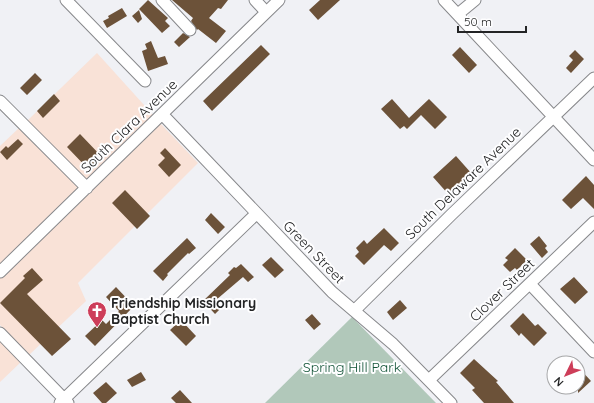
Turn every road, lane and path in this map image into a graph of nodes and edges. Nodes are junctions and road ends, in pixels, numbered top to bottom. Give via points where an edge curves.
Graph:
1 (66, 0) edge
2 (162, 0) edge
3 (255, 0) edge
4 (279, 0) edge
5 (444, 0) edge
6 (475, 0) edge
7 (266, 12) junction
8 (458, 14) junction
9 (190, 30) dead end
10 (594, 78) edge
11 (145, 81) dead end
12 (0, 101) edge
13 (162, 114) junction
14 (554, 117) junction
15 (594, 160) edge
16 (87, 188) junction
17 (256, 214) junction
18 (594, 222) edge
19 (0, 272) edge
20 (530, 284) junction
21 (354, 311) junction
22 (0, 333) edge
23 (594, 352) edge
24 (429, 380) junction
25 (64, 402) edge
26 (451, 403) edge

1 - 11 street
2 - 9 street
3 - 7 street
4 - 7 street, South Clara Avenue
5 - 8 street
6 - 8 street
7 - 13 street, South Clara Avenue
8 - 14 street
10 - 14 street, South Delaware Avenue
12 - 16 street
13 - 16 street, South Clara Avenue
13 - 17 street, Green Street
14 - 15 street
14 - 21 street, South Delaware Avenue
16 - 19 street, South Clara Avenue
17 - 21 street, Green Street
17 - 25 street
18 - 20 street, Clover Street
20 - 23 street
20 - 24 street, Clover Street
21 - 24 street, Green Street via 393,344
22 - 25 street
24 - 26 street, Green Street

